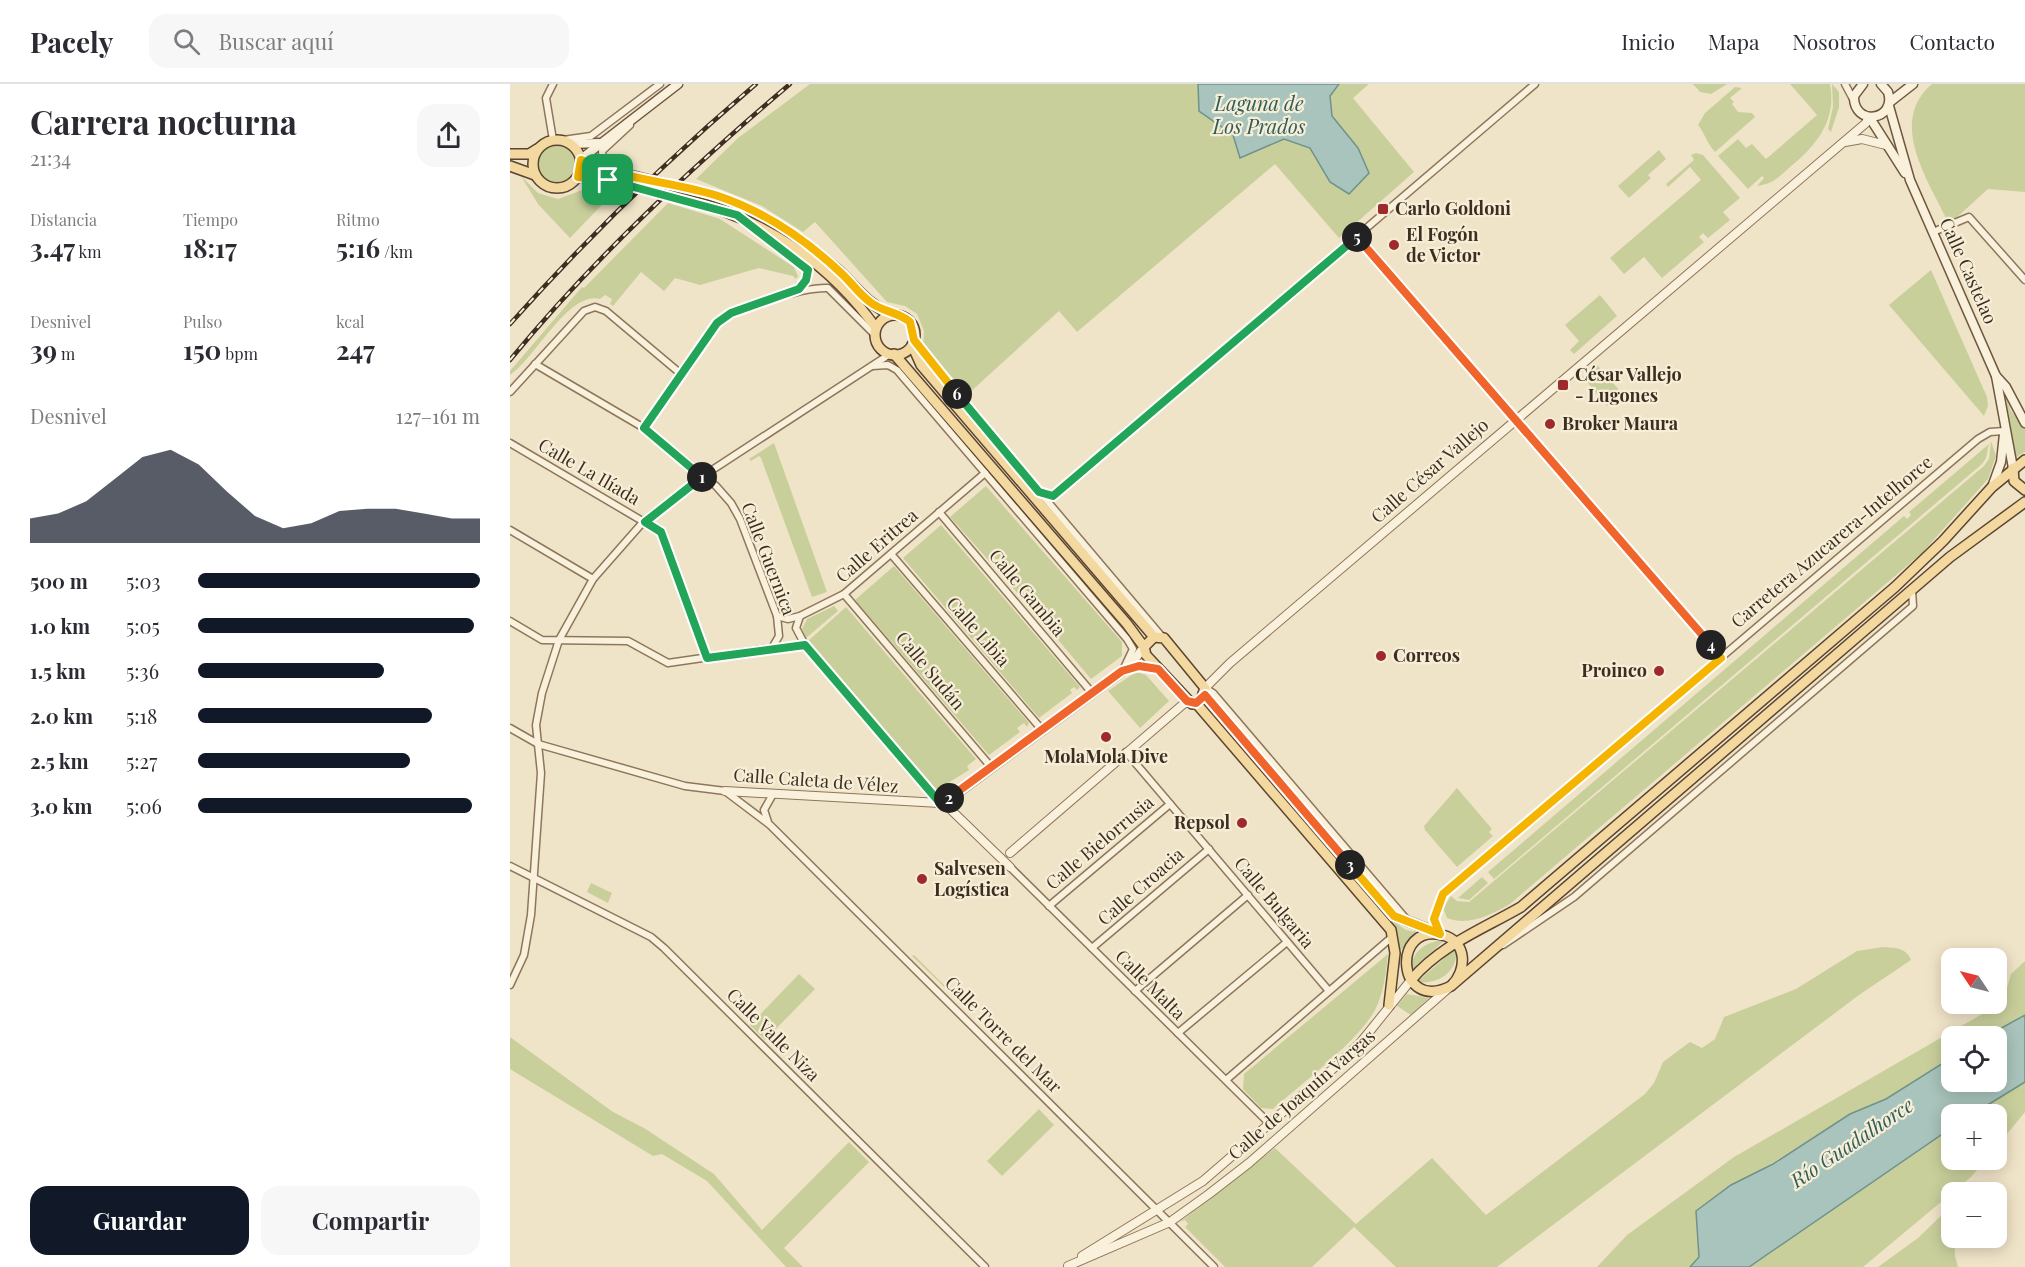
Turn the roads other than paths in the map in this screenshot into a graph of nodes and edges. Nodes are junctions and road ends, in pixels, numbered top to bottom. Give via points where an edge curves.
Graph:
1 (553, 84) edge
2 (660, 84) edge
3 (678, 84) edge
4 (1535, 84) edge
5 (1845, 84) edge
6 (1863, 84) edge
7 (1881, 84) edge
8 (1913, 84) edge
9 (1854, 101) junction
10 (1889, 104) junction
11 (638, 114) junction
12 (1869, 118) junction
13 (563, 141) junction
14 (599, 143) junction
15 (1841, 143) junction
16 (541, 145) junction
17 (1886, 145) junction
18 (510, 154) edge
19 (581, 160) junction
20 (510, 166) edge
21 (535, 175) junction
22 (611, 175) junction
23 (578, 177) junction
24 (1910, 180) junction
25 (737, 215) junction
26 (1933, 232) junction
27 (1358, 236) junction
28 (2025, 280) edge
29 (783, 297) junction
30 (893, 315) junction
31 (875, 331) junction
32 (913, 342) junction
33 (892, 354) junction
34 (535, 364) junction
35 (872, 366) junction
36 (681, 374) junction
37 (1996, 376) junction
38 (905, 379) junction
39 (510, 392) edge
40 (1515, 419) junction
41 (2025, 422) edge
42 (644, 428) junction
43 (2004, 431) junction
44 (510, 443) edge
45 (2025, 460) edge
46 (2013, 468) junction
47 (985, 473) junction
48 (703, 476) junction
49 (1992, 487) junction
50 (2025, 490) edge
51 (1039, 492) junction
52 (2025, 502) edge
53 (939, 512) junction
54 (645, 522) junction
55 (510, 530) edge
56 (891, 554) junction
57 (593, 579) junction
58 (844, 594) junction
59 (800, 615) junction
60 (777, 616) junction
61 (1110, 618) junction
62 (510, 621) edge
63 (1134, 633) junction
64 (1159, 638) junction
65 (559, 640) junction
66 (805, 645) junction
67 (1144, 647) junction
68 (772, 648) junction
69 (707, 658) junction
70 (1721, 658) junction
71 (1158, 669) junction
72 (1122, 671) junction
73 (1205, 691) junction
74 (1093, 694) junction
75 (1191, 702) junction
76 (510, 729) edge
77 (1043, 731) junction
78 (538, 744) junction
79 (1126, 752) junction
80 (992, 768) junction
81 (725, 790) junction
82 (773, 794) junction
83 (940, 803) junction
84 (1170, 804) junction
85 (770, 825) junction
86 (989, 849) junction
87 (1209, 849) junction
88 (1010, 853) junction
89 (510, 866) edge
90 (1010, 867) junction
91 (533, 877) junction
92 (1248, 895) junction
93 (1049, 906) junction
94 (1440, 934) junction
95 (1392, 937) junction
96 (1287, 942) junction
97 (1455, 942) junction
98 (1092, 948) junction
99 (1395, 953) junction
100 (1406, 967) junction
101 (1411, 980) junction
102 (510, 985) edge
103 (1451, 986) junction
104 (1135, 991) junction
105 (1329, 991) junction
106 (1389, 1005) junction
107 (1178, 1033) junction
108 (1226, 1080) junction
109 (1270, 1124) junction
110 (1159, 1211) junction
111 (1170, 1222) junction
112 (986, 1267) edge
113 (1067, 1267) edge
114 (1214, 1267) edge

1 - 13 street via 546,98
2 - 13 street via 591,136
3 - 11 main road
4 - 27 street
5 - 9 street
6 - 9 main road via 1855,92
7 - 10 main road, Calle Castelao via 1888,92
8 - 10 main road
9 - 12 main road, Calle Castelao via 1858,112
10 - 12 main road via 1884,113
10 - 24 main road, Calle Castelao
11 - 14 main road
11 - 22 street via 602,151
12 - 15 street, Calle César Vallejo
12 - 17 main road, Calle Castelao
13 - 14 main road
13 - 16 main road
13 - 19 main road
14 - 19 main road
15 - 17 street via 1862,139
15 - 40 street, Calle César Vallejo
16 - 18 main road via 529,154
16 - 21 main road via 533,159
17 - 24 main road, Calle Castelao
19 - 22 main road
19 - 23 main road
20 - 21 main road
21 - 23 main road via 551,188 561,188
22 - 23 main road
22 - 25 main road, bridge
22 - 30 main road, bridge via 717,196 766,215 803,240 868,301
24 - 26 main road, Calle Castelao
25 - 29 street via 808,270 804,285
25 - 31 main road via 804,254 862,308
26 - 28 street via 1968,217
26 - 37 main road, Calle Castelao
27 - 40 street
27 - 51 street via 1053,496
29 - 31 street via 828,288
29 - 36 street via 731,313 717,323
30 - 31 main road via 882,319
30 - 32 main road via 910,322
31 - 33 main road via 881,349
32 - 33 main road via 904,352
32 - 51 street
32 - 64 main road via 921,365
33 - 35 street
33 - 38 street
33 - 63 main road
34 - 36 street via 584,311 595,307 606,311
34 - 39 street
34 - 42 street, Calle Guernica
35 - 38 street via 888,365
35 - 48 street
36 - 42 street
37 - 41 main road, Calle Castelao
37 - 43 main road, Calle Castelao
38 - 47 street
40 - 70 street
40 - 73 street, Calle César Vallejo via 1230,663
42 - 48 street, Calle Guernica
43 - 46 main road, Calle Castelao
43 - 49 main road via 2001,462
43 - 70 street, Carretera Azucarera-Intelhorce via 1990,432 1978,439
44 - 54 street, Calle La Ilíada
45 - 46 main road
46 - 49 main road
46 - 50 main road via 2014,481
47 - 53 street, Calle Eritrea
47 - 61 street
48 - 54 street
48 - 60 street, Calle Guernica via 731,503 740,519
49 - 97 main road via 1895,587 1521,907
51 - 64 street via 1157,627
52 - 103 main road via 1912,590
53 - 56 street, Calle Eritrea
53 - 74 street, Calle Gambia
54 - 57 street
54 - 69 street, Calle La Ilíada via 661,532
55 - 57 street
56 - 58 street, Calle Eritrea
56 - 77 street, Calle Libia
57 - 65 street
58 - 59 street, Calle Eritrea
58 - 80 street, Calle Sudán
59 - 60 street, Calle Eritrea via 788,619
59 - 66 street via 796,628
60 - 68 street, Calle Guernica via 779,636
61 - 63 street
61 - 72 street via 1134,649
62 - 65 street via 542,640
63 - 67 main road
64 - 67 main road
64 - 73 main road
65 - 69 street via 628,641 668,663
65 - 78 street via 542,693 536,725
66 - 68 street
66 - 83 street
67 - 71 main road
67 - 72 street
68 - 69 street
70 - 94 street, Carretera Azucarera-Intelhorce via 1443,894 1434,919
71 - 72 street via 1139,666
71 - 75 main road
72 - 74 street
73 - 75 main road
73 - 94 main road via 1394,916
74 - 77 street
75 - 79 street
75 - 95 main road via 1385,922
76 - 78 street, Calle Caleta de Vélez
77 - 80 street
78 - 81 street, Calle Caleta de Vélez via 686,786
78 - 91 street via 541,773
79 - 84 street, Calle Bulgaria
79 - 88 street
80 - 83 street
81 - 82 street, Calle Caleta de Vélez
81 - 85 street, Calle Torre del Mar
82 - 83 street, Calle Caleta de Vélez
82 - 85 street via 764,810
83 - 86 street, Calle Malta
84 - 87 street, Calle Bulgaria
84 - 93 street, Calle Bielorrusia
85 - 110 street, Calle Torre del Mar
86 - 88 street
86 - 90 street, Calle Malta
87 - 92 street, Calle Bulgaria
87 - 98 street, Calle Croacia
88 - 90 street
89 - 91 street, Calle Valle Niza
90 - 93 street, Calle Malta
91 - 102 street via 529,936
91 - 112 street, Calle Valle Niza via 651,937 664,948
92 - 96 street, Calle Bulgaria
92 - 104 street
93 - 98 street, Calle Malta
94 - 97 main road
94 - 100 main road via 1414,941
95 - 99 main road
95 - 105 street
96 - 105 street, Calle Bulgaria
96 - 107 street
97 - 101 main road
97 - 103 main road via 1463,960 1458,979
98 - 104 street, Calle Malta
99 - 100 main road
99 - 106 main road
100 - 101 main road
101 - 103 main road via 1434,992
101 - 106 street, Calle de Joaquín Vargas
103 - 111 street, Calle de Joaquín Vargas via 1248,1163
104 - 107 street, Calle Malta
105 - 108 street
106 - 109 street, Calle de Joaquín Vargas via 1354,1048
107 - 108 street, Calle Malta
108 - 109 street, Calle Malta
109 - 110 street, Calle de Joaquín Vargas via 1203,1181
110 - 111 street, Calle Torre del Mar
110 - 113 street, Calle de Joaquín Vargas
111 - 113 street, Calle de Joaquín Vargas
111 - 114 street, Calle Torre del Mar

